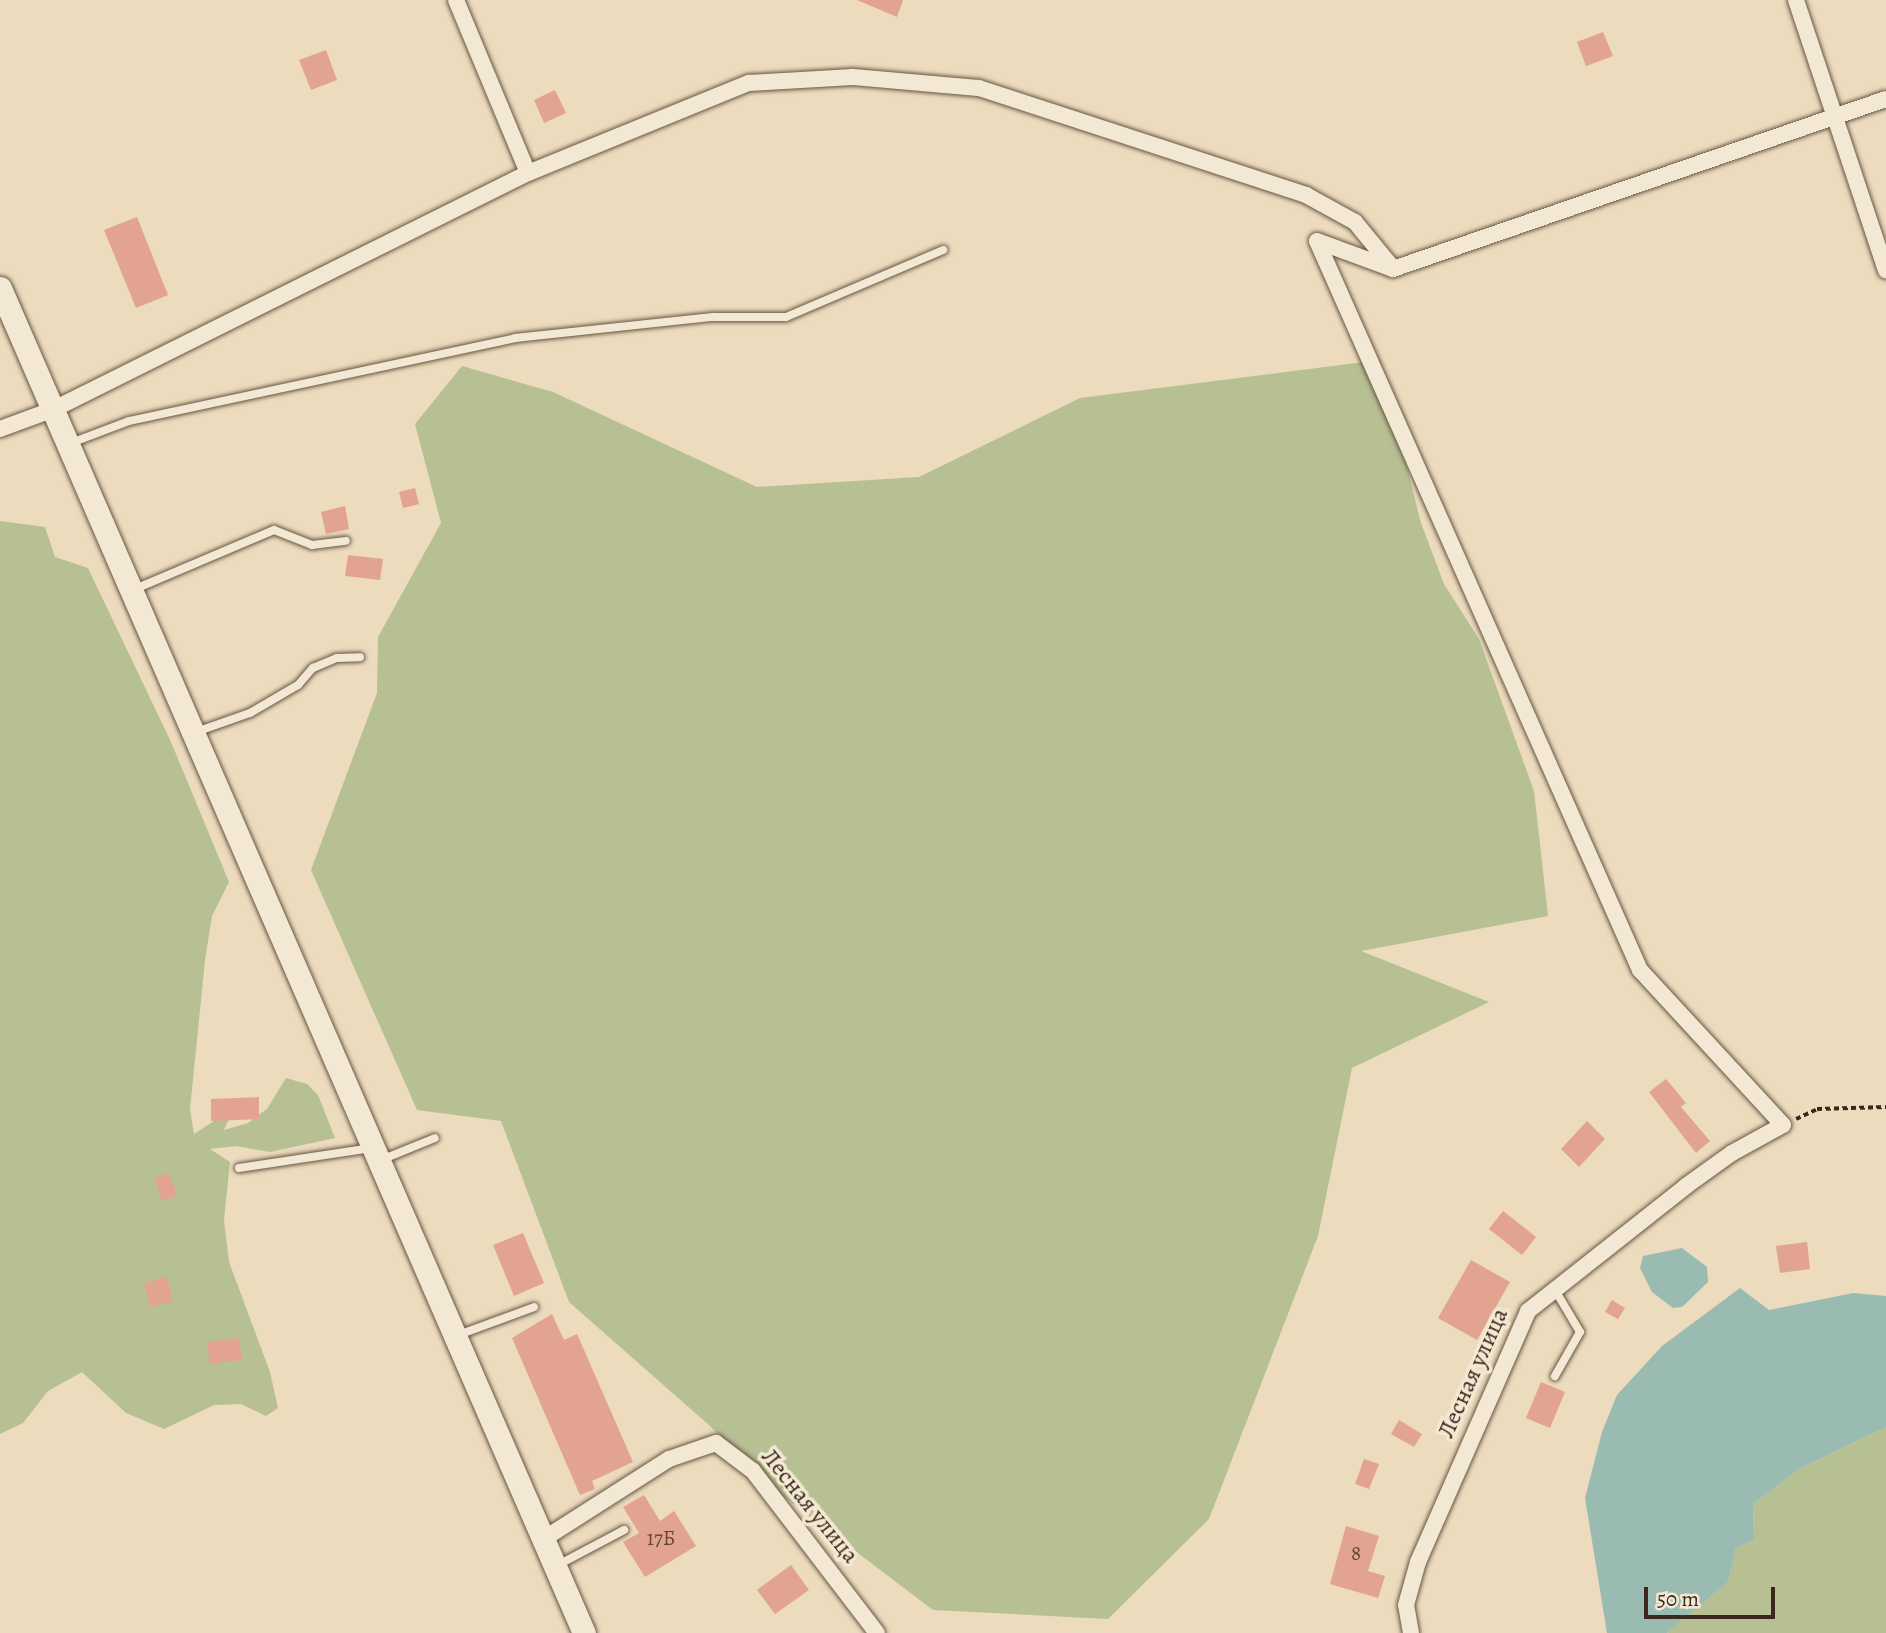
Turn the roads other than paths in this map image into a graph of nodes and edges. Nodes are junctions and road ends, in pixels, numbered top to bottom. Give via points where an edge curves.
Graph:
1 (456, 0) edge
2 (1796, 0) edge
3 (1886, 99) edge
4 (1834, 117) junction
5 (528, 173) junction
6 (943, 250) dead end
7 (1393, 269) junction
8 (1886, 270) edge
9 (0, 288) edge
10 (52, 410) junction
11 (0, 429) edge
12 (68, 444) junction
13 (346, 541) dead end
14 (132, 590) junction
15 (360, 657) dead end
16 (194, 733) junction
17 (435, 1138) dead end
18 (376, 1154) junction
19 (239, 1168) dead end
20 (1555, 1290) junction
21 (534, 1307) dead end
22 (454, 1337) junction
23 (1555, 1376) dead end
24 (624, 1530) dead end
25 (542, 1540) junction
26 (554, 1567) junction
27 (584, 1633) edge
28 (877, 1633) edge
29 (1411, 1633) edge

1 - 5 street
2 - 4 street
3 - 4 street
4 - 7 street
4 - 8 street
5 - 7 street via 749,82 853,77 979,88 1306,195 1355,222
5 - 10 street
6 - 12 lane via 786,317 713,317 516,338 129,421
7 - 20 street, Лесная улица via 1317,241 1640,970 1783,1125 1723,1160
9 - 10 street
10 - 11 street
10 - 12 street
12 - 14 street
13 - 14 lane via 312,545 274,530
14 - 16 street
15 - 16 lane via 337,658 313,667 298,685 250,713
16 - 18 street
17 - 18 lane
18 - 19 lane
18 - 22 street
20 - 23 lane via 1580,1332
20 - 29 street, Лесная улица via 1528,1311 1418,1562 1406,1605
21 - 22 lane
22 - 25 street
24 - 26 lane
25 - 26 street
25 - 28 street, Лесная улица via 669,1459 716,1443 753,1471
26 - 27 street

